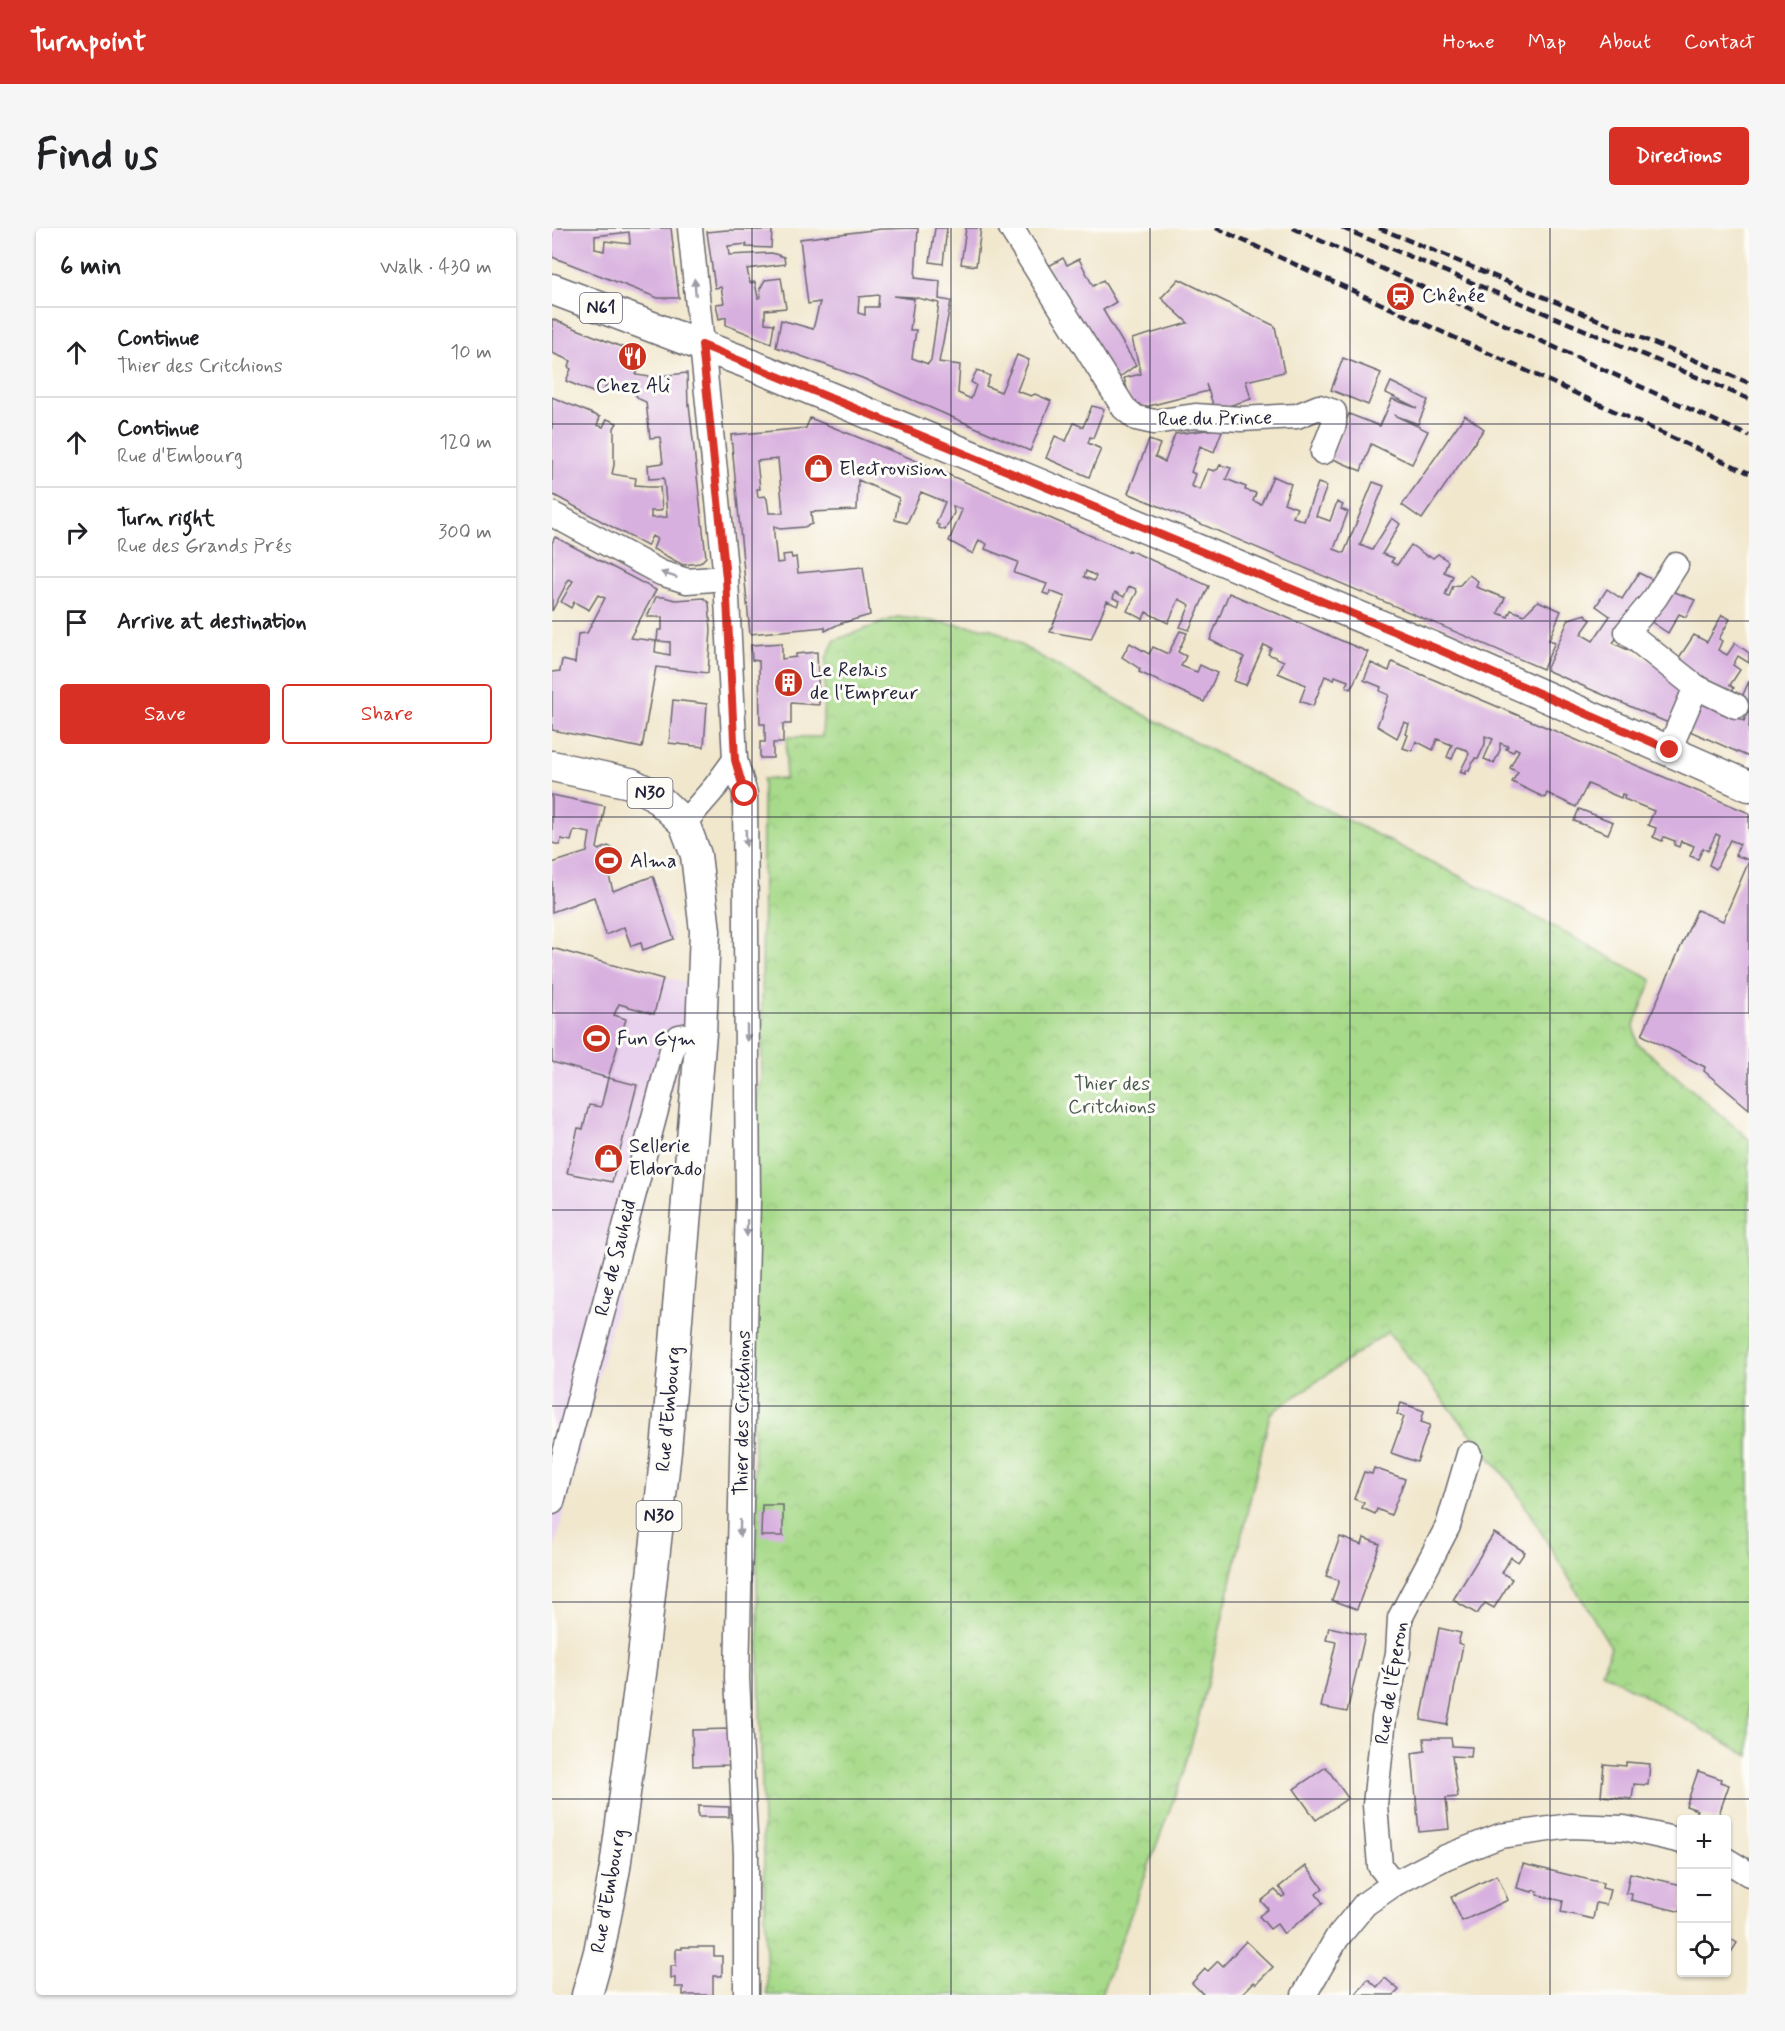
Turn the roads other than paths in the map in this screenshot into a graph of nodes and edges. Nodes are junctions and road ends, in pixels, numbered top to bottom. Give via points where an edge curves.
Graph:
1 (690, 228) edge
2 (1011, 228) edge
3 (552, 289) edge
4 (702, 345) junction
5 (1323, 452) dead end
6 (552, 514) edge
7 (1676, 565) dead end
8 (726, 578) junction
9 (1696, 687) junction
10 (1736, 706) dead end
11 (1670, 750) junction
12 (735, 760) junction
13 (552, 766) edge
14 (1749, 786) edge
15 (684, 823) junction
16 (701, 1033) junction
17 (1469, 1454) dead end
18 (552, 1502) edge
19 (1677, 1840) edge
20 (1731, 1863) edge
21 (1749, 1874) edge
22 (1394, 1884) junction
23 (587, 1995) edge
24 (746, 1995) edge
25 (1304, 1995) edge

4 -> 1 street
2 - 5 street, Rue du Prince via 1124,408 1136,418 1154,422 1195,416 1297,416 1319,407 1334,412 1334,424
3 - 4 main road, N61
4 - 8 street
4 - 11 main road, N61 via 1435,648
8 -> 6 street via 687,581 662,573
7 - 9 street via 1627,632
8 - 12 street
9 - 10 street
9 - 11 street
11 - 14 main road, N61
12 - 15 street
12 -> 24 street, Thier des Critchions via 745,794 746,857 748,1200 737,1677 746,1855
13 - 15 main road, N30 via 630,783 654,795
15 - 16 main road, N30 via 696,855 705,945
16 - 18 street, Rue de Sauheid via 679,1037 673,1046
16 - 23 main road, Rue d'Embourg / N30 via 666,1452 643,1655 615,1868
17 - 22 street, Rue de l'Éperon via 1448,1526 1400,1618 1375,1805 1380,1866
19 - 22 street via 1624,1828 1570,1826 1512,1834 1446,1857
20 - 21 street
22 - 25 street via 1365,1904 1337,1938

